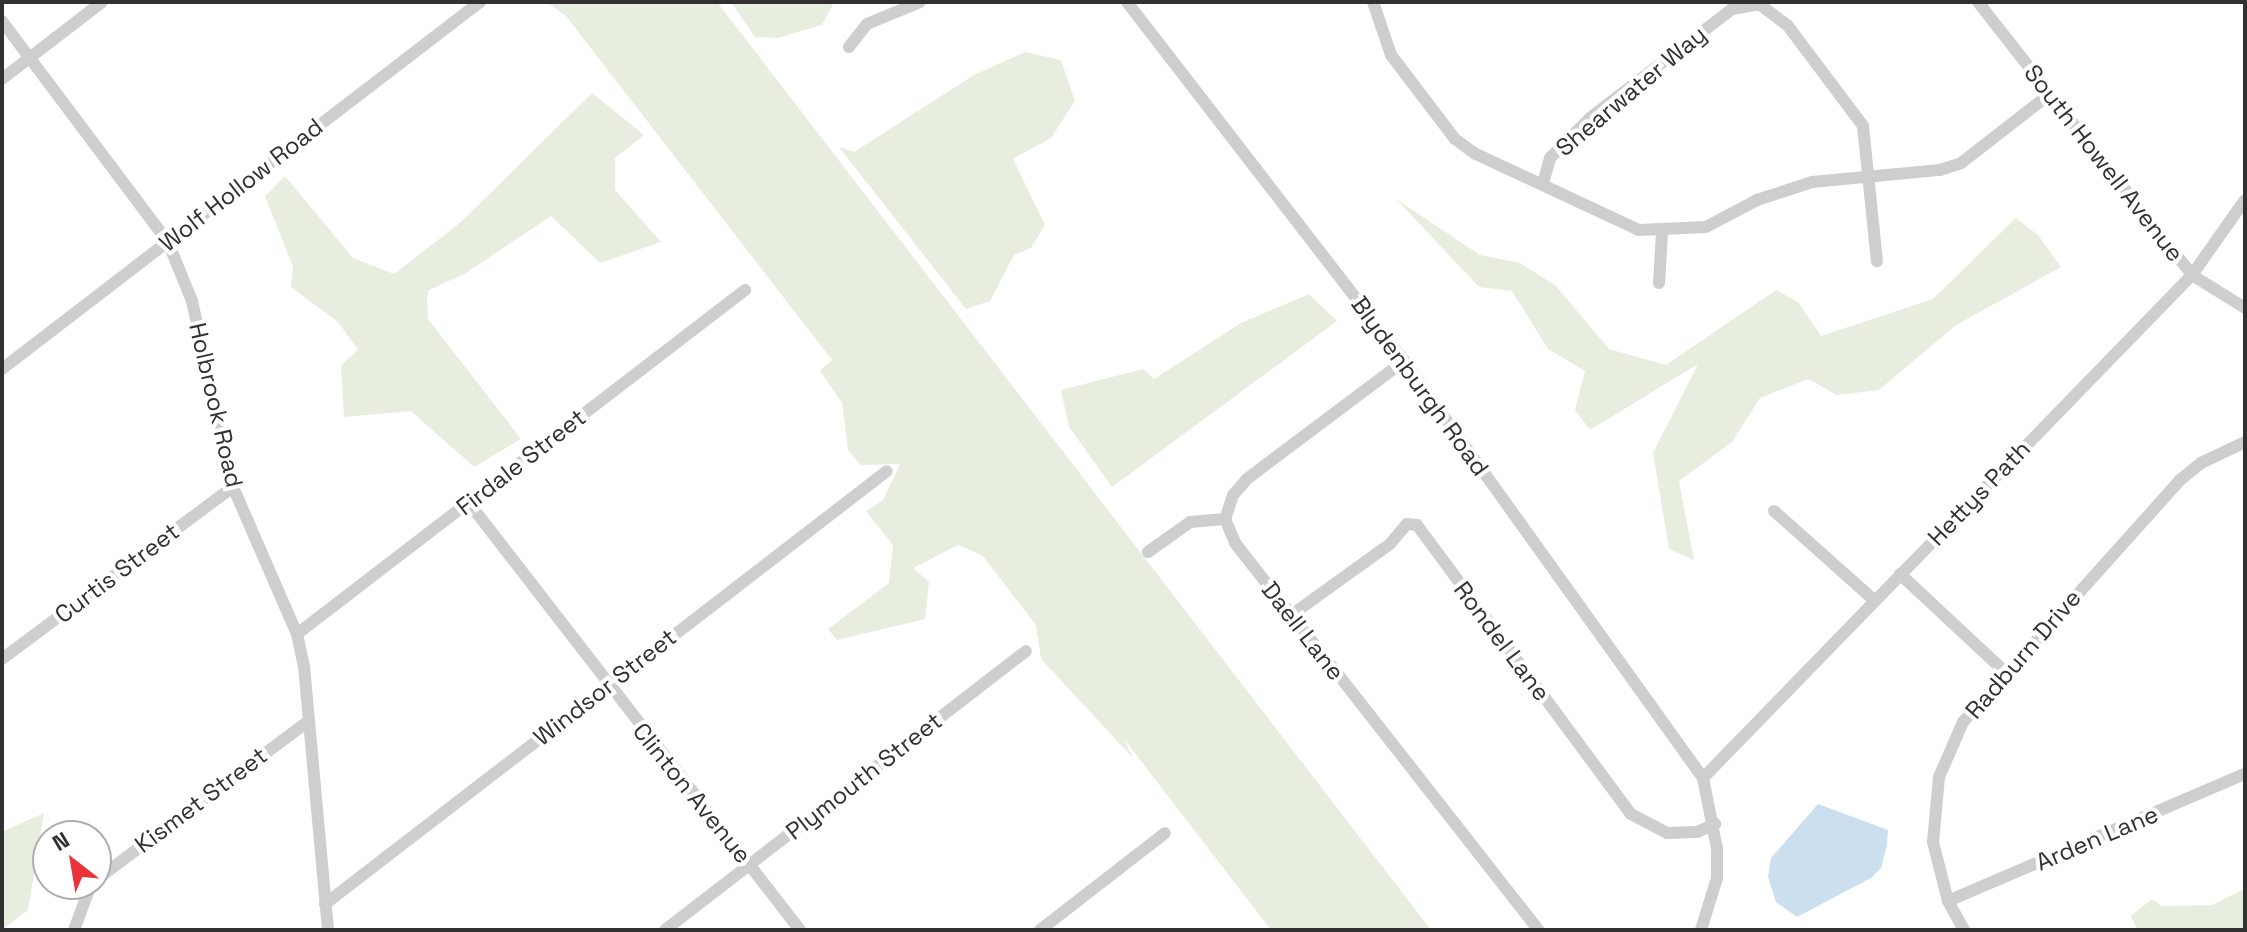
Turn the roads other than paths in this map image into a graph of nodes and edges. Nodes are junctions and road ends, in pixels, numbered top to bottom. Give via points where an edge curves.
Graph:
1 (102, 2) edge
2 (480, 2) edge
3 (920, 2) edge
4 (1127, 2) edge
5 (1375, 2) edge
6 (1978, 2) edge
7 (2, 21) edge
8 (849, 47) dead end
9 (30, 59) junction
10 (2, 79) edge
11 (2050, 94) junction
12 (1872, 176) junction
13 (1543, 183) junction
14 (2245, 200) edge
15 (1662, 233) junction
16 (168, 242) junction
17 (1877, 261) dead end
18 (2192, 275) junction
19 (1659, 283) dead end
20 (745, 290) dead end
21 (2245, 308) edge
22 (1404, 361) junction
23 (2, 369) edge
24 (2245, 442) edge
25 (887, 471) dead end
26 (233, 487) junction
27 (469, 503) junction
28 (1774, 511) dead end
29 (1225, 519) junction
30 (1148, 552) dead end
31 (1900, 574) junction
32 (1875, 601) junction
33 (1290, 616) junction
34 (297, 634) junction
35 (1026, 651) dead end
36 (2, 659) edge
37 (2005, 672) junction
38 (607, 685) junction
39 (307, 722) junction
40 (2245, 774) edge
41 (1703, 778) junction
42 (1715, 824) junction
43 (1165, 833) dead end
44 (749, 864) junction
45 (112, 868) edge
46 (85, 900) edge
47 (1948, 901) junction
48 (325, 904) junction
49 (74, 930) edge
50 (328, 930) edge
51 (665, 930) edge
52 (800, 930) edge
53 (1040, 930) edge
54 (1538, 930) edge
55 (1701, 930) edge
56 (1964, 930) edge

1 - 9 street
2 - 16 street, Wolf Hollow Road
3 - 8 street via 867,24
4 - 22 street, Blydenburgh Road
5 - 13 street via 1391,55 1455,139 1476,154
6 - 11 street, South Howell Avenue
7 - 9 street, Holbrook Road
9 - 10 street
9 - 16 street, Holbrook Road
11 - 12 street via 1961,163 1916,174
11 - 18 street, South Howell Avenue
12 - 13 street, Shearwater Way via 1863,126 1851,107 1773,12 1744,3 1590,118 1550,158
12 - 15 street via 1812,182 1757,200 1706,227
12 - 17 street
13 - 15 street via 1604,217
14 - 18 street, Hettys Path
15 - 19 street
16 - 23 street, Wolf Hollow Road
16 - 26 street, Holbrook Road via 192,301
18 - 21 street, South Howell Avenue
18 - 31 street, Hettys Path
20 - 27 street, Firdale Street
22 - 29 street via 1238,487
22 - 41 street, Blydenburgh Road
24 - 37 street, Radburn Drive via 2201,463 2180,480
25 - 38 street, Windsor Street
26 - 34 street, Holbrook Road
26 - 36 street, Curtis Street
27 - 34 street, Firdale Street
27 - 38 street, Clinton Avenue
28 - 32 street
29 - 30 street via 1190,522
29 - 33 street, Daell Lane via 1235,543
31 - 32 street, Hettys Path
31 - 37 street
32 - 41 street, Hettys Path
33 - 42 street, Rondel Lane via 1390,544 1407,524 1417,525 1631,814 1667,833 1697,832
33 - 54 street, Daell Lane
34 - 39 street, Holbrook Road via 308,693
35 - 44 street, Plymouth Street
37 - 47 street, Radburn Drive via 1963,722 1939,777 1933,842
38 - 44 street, Clinton Avenue
38 - 48 street, Windsor Street
39 - 45 street, Kismet Street
39 - 48 street, Holbrook Road via 318,791
40 - 47 street, Arden Lane
41 - 42 street
42 - 55 street via 1717,878
43 - 53 street
44 - 51 street, Plymouth Street
44 - 52 street, Clinton Avenue
46 - 49 street
47 - 56 street, Radburn Drive
48 - 50 street, Holbrook Road

